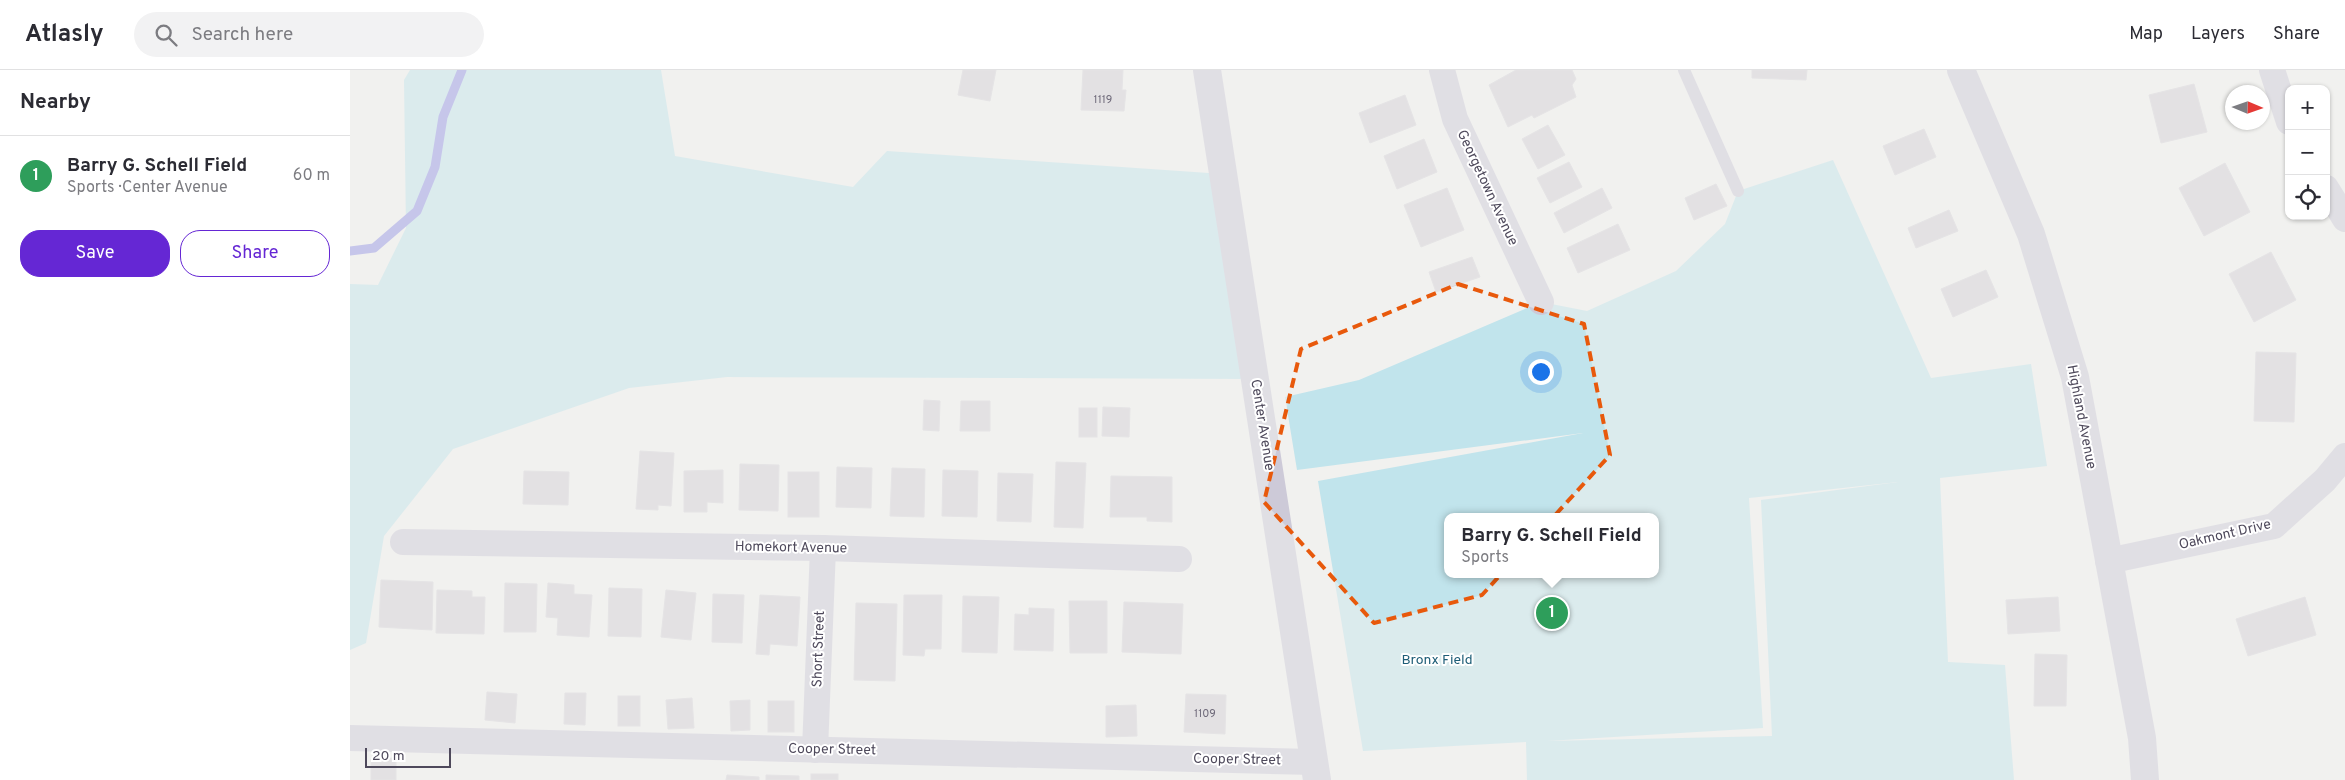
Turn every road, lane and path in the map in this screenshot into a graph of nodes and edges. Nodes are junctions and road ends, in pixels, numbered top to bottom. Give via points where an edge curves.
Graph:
1 (1207, 70) edge
2 (1442, 70) edge
3 (1684, 70) edge
4 (1961, 70) edge
5 (2272, 70) edge
6 (2285, 110) edge
7 (1738, 191) dead end
8 (2330, 195) edge
9 (2345, 219) edge
10 (1541, 302) dead end
11 (2345, 456) edge
12 (403, 542) dead end
13 (823, 548) junction
14 (1179, 559) dead end
15 (2108, 561) junction
16 (350, 738) edge
17 (815, 750) junction
18 (1316, 771) edge
19 (2145, 780) edge

1 - 18 street, Center Avenue
2 - 10 street, Georgetown Avenue via 1455,118
3 - 7 lane
4 - 15 street, Highland Avenue via 2031,234 2075,377
5 - 6 street
8 - 9 street
11 - 15 street, Oakmont Drive via 2326,480 2274,526
12 - 13 street, Homekort Avenue
13 - 14 street, Homekort Avenue
13 - 17 street, Short Street
15 - 19 street, Highland Avenue via 2142,738
16 - 17 street, Cooper Street
17 - 18 street, Cooper Street

